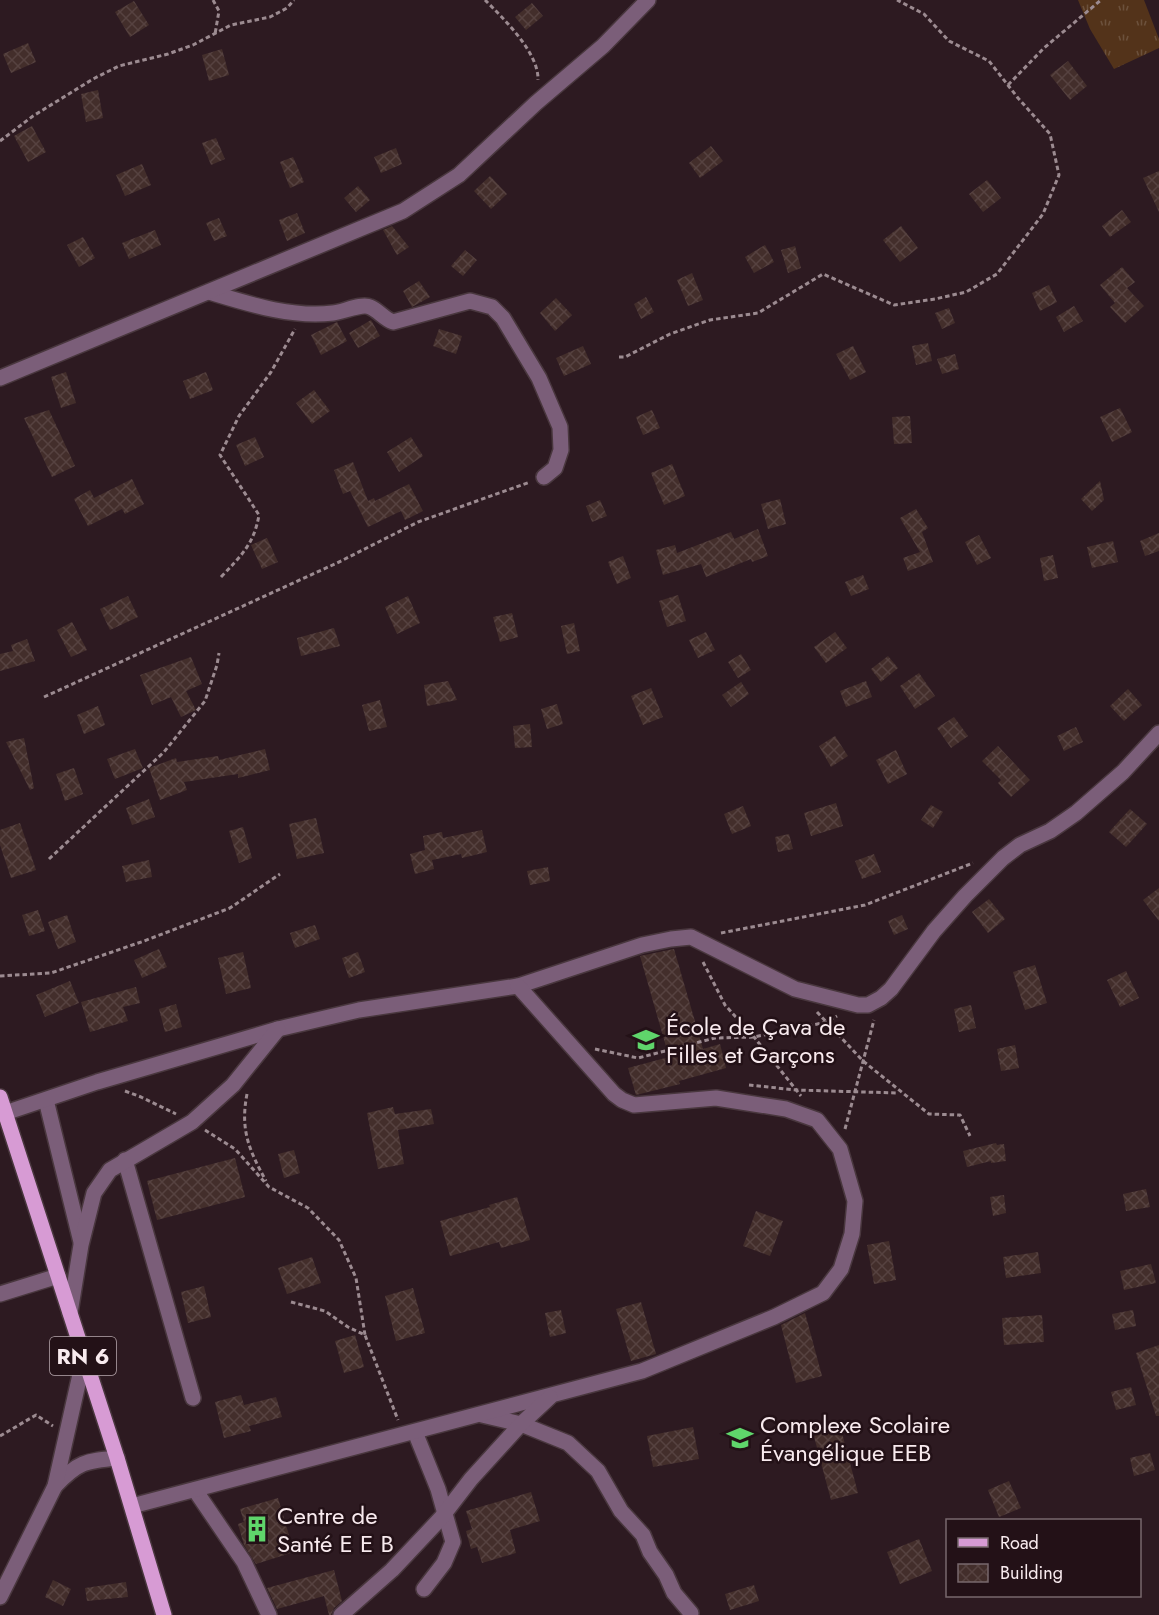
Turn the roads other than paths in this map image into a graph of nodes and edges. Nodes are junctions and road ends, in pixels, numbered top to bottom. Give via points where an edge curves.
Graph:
1 (648, 0) edge
2 (209, 292) junction
3 (0, 378) edge
4 (544, 477) road end
5 (1159, 733) edge
6 (518, 986) junction
7 (278, 1029) junction
8 (0, 1097) edge
9 (46, 1100) junction
10 (5, 1113) junction
11 (124, 1160) junction
12 (81, 1245) junction
13 (58, 1276) junction
14 (0, 1294) edge
15 (70, 1313) junction
16 (84, 1357) junction
17 (552, 1395) junction
18 (193, 1398) dead end
19 (479, 1414) junction
20 (521, 1424) junction
21 (410, 1434) junction
22 (117, 1458) junction
23 (55, 1486) junction
24 (195, 1490) junction
25 (132, 1506) junction
26 (445, 1512) junction
27 (424, 1589) dead end
28 (0, 1598) edge
29 (691, 1613) dead end
30 (164, 1615) edge
31 (269, 1615) edge
32 (341, 1615) edge

1 - 2 street via 603,46 459,175 403,211
2 - 3 street
2 - 4 street via 267,309 303,314 332,314 362,305 393,322 470,301 492,307 503,318 539,378 560,427 561,450 555,468
5 - 6 street via 1123,772 1076,813 1020,845 985,875 934,931 891,989 868,1005 795,989 691,937 642,945
6 - 7 street via 359,1010
6 - 17 street via 614,1094 628,1103 716,1098 786,1109 817,1120 840,1149 855,1200 852,1234 841,1269 823,1293 642,1371
7 - 9 street
7 - 11 street via 234,1085 192,1122
8 - 10 main road, RN 6
9 - 10 street
9 - 12 street
10 - 13 main road, RN 6
11 - 12 street via 110,1170 94,1193
11 - 18 street
12 - 15 street
13 - 14 street
13 - 15 main road, RN 6
15 - 16 main road, RN 6
16 - 22 main road, RN 6
16 - 23 street
17 - 19 street
17 - 20 street
19 - 20 street
19 - 21 street
20 - 26 street
20 - 29 street via 568,1443 598,1471 621,1511 643,1535 674,1593
21 - 24 street
21 - 26 street
22 - 23 street via 88,1461
22 - 25 main road, RN 6
23 - 28 street
24 - 25 street
24 - 31 street via 244,1562
25 - 30 main road, RN 6
26 - 27 street via 453,1542 444,1563
26 - 32 street via 392,1570

